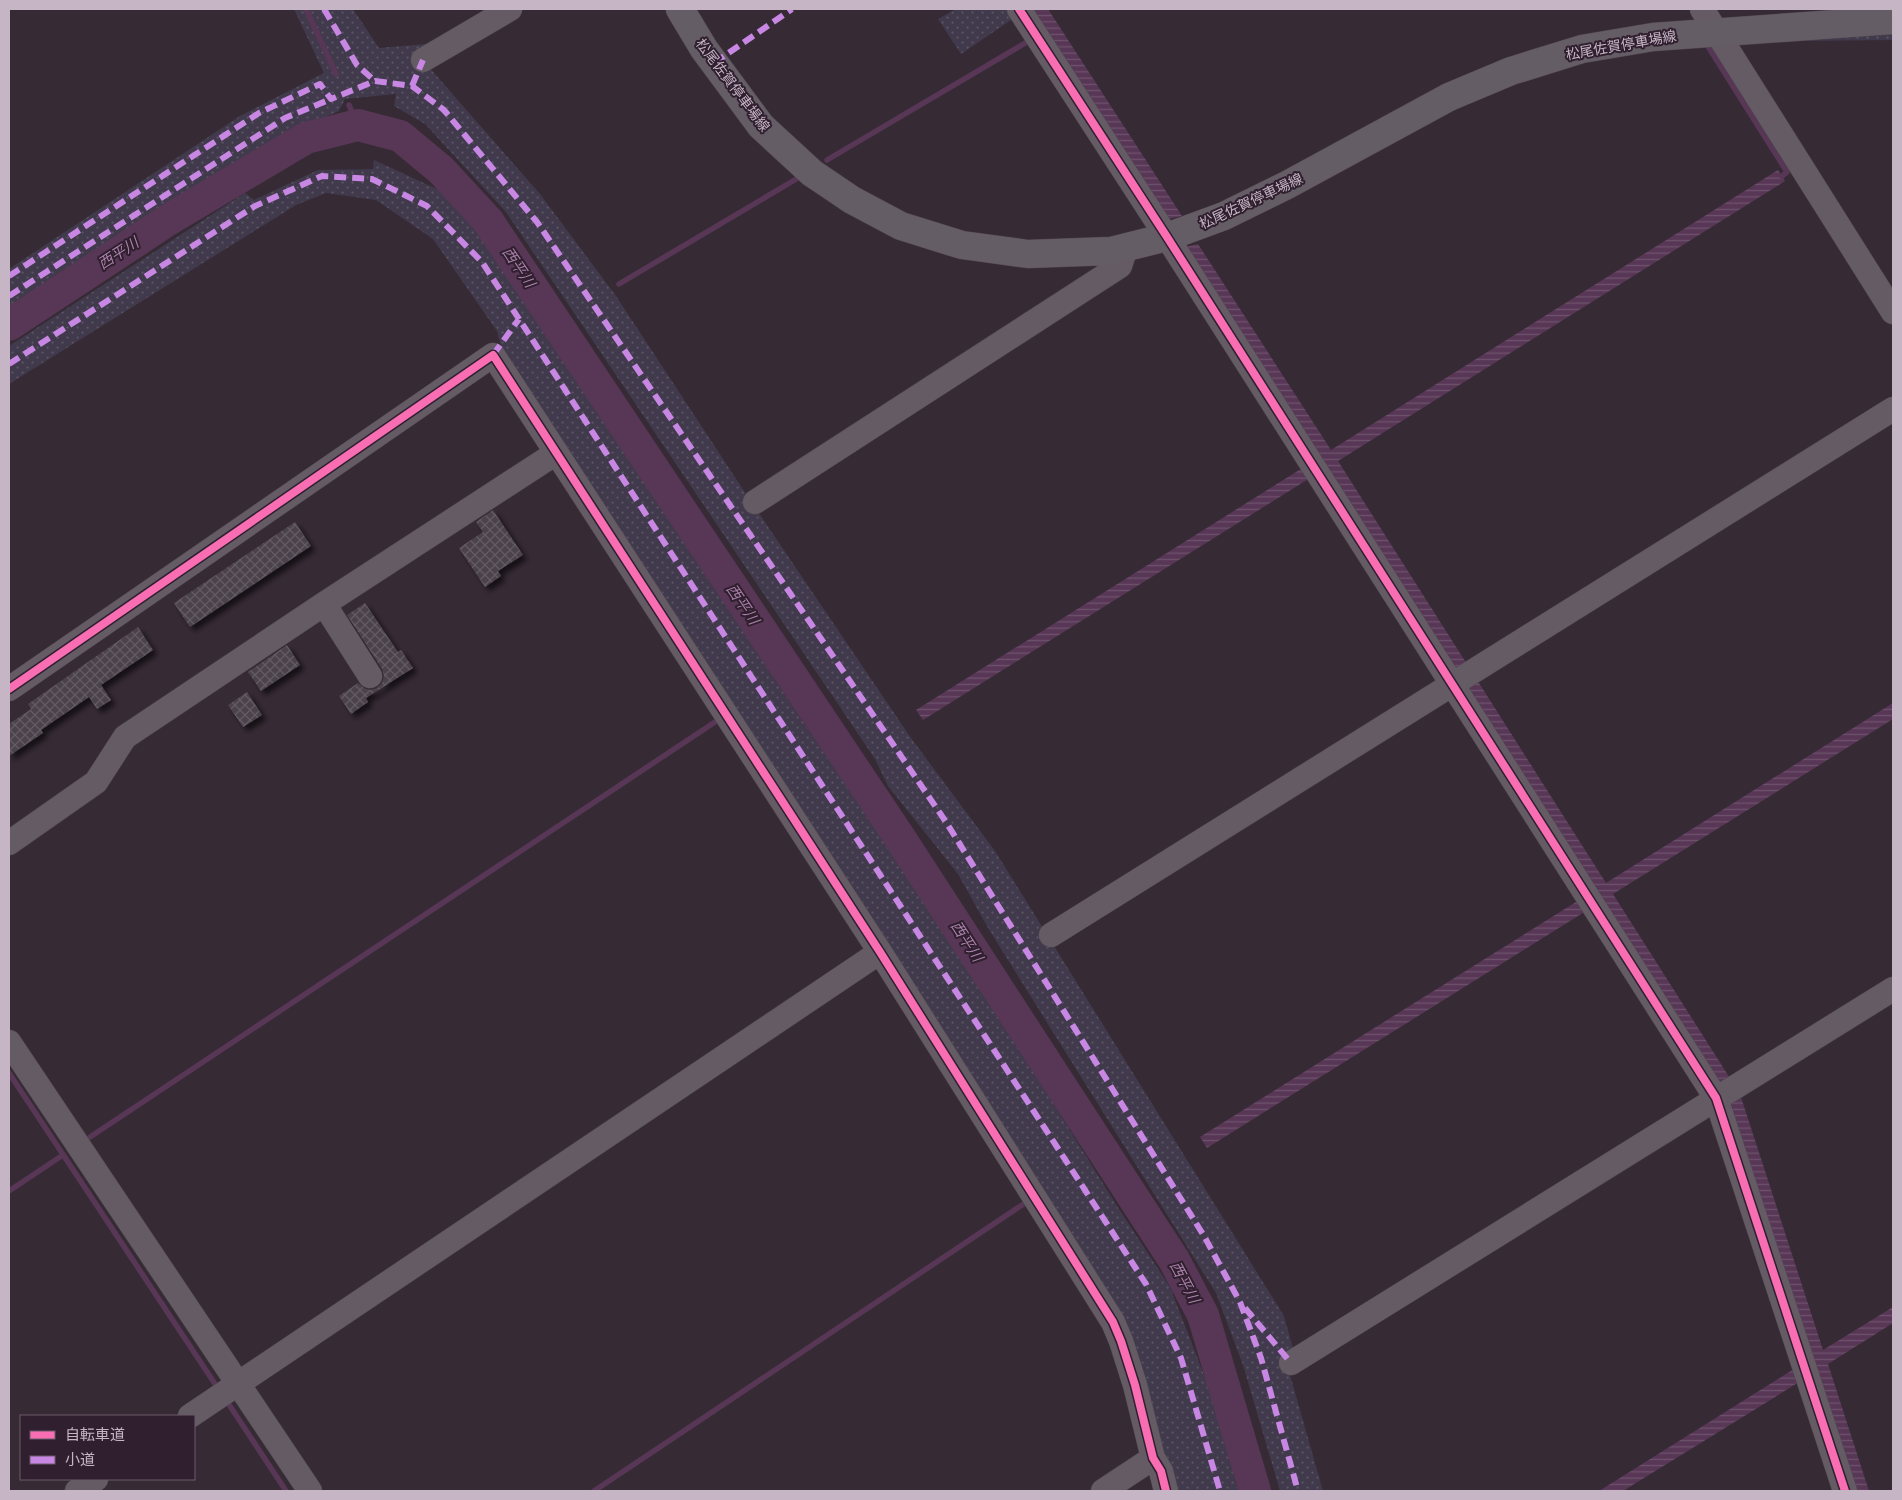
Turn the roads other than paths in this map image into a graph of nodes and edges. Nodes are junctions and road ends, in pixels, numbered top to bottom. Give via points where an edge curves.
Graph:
1 (510, 9) edge
2 (680, 9) edge
3 (1019, 9) edge
4 (1702, 9) edge
5 (1893, 20) edge
6 (1716, 32) junction
7 (423, 60) dead end
8 (1167, 237) junction
9 (1126, 247) junction
10 (1893, 312) edge
11 (1893, 409) edge
12 (556, 453) junction
13 (755, 502) dead end
14 (324, 604) junction
15 (370, 676) dead end
16 (1453, 686) junction
17 (9, 689) edge
18 (9, 842) edge
19 (1051, 935) dead end
20 (880, 952) junction
21 (1893, 988) edge
22 (9, 1042) edge
23 (1716, 1098) junction
24 (1291, 1363) dead end
25 (238, 1384) junction
26 (192, 1415) edge
27 (1153, 1458) junction
28 (94, 1480) edge
29 (77, 1491) edge
30 (310, 1491) edge
31 (1103, 1491) edge
32 (1166, 1491) edge
33 (1845, 1491) edge

1 - 7 street
2 - 9 main road, 松尾佐賀停車場線 via 704,49 761,126 812,173 852,200 901,226 962,245 1028,254 1112,251
3 - 8 street
4 - 6 street
5 - 6 main road, 松尾佐賀停車場線
6 - 8 main road, 松尾佐賀停車場線 via 1653,37 1582,49 1511,71 1448,97 1224,216
6 - 10 street
8 - 9 main road, 松尾佐賀停車場線
8 - 16 street
9 - 13 street via 1120,266
11 - 16 street
12 - 14 street
12 - 17 street via 493,355
12 - 20 street
14 - 15 street
14 - 18 street via 125,737 96,782
16 - 19 street
16 - 23 street
20 - 25 street
20 - 27 street via 1113,1322 1135,1385
21 - 23 street
22 - 25 street
23 - 24 street
23 - 33 street
25 - 26 street
25 - 30 street
27 - 31 street
27 - 32 street via 1161,1471
28 - 29 street

